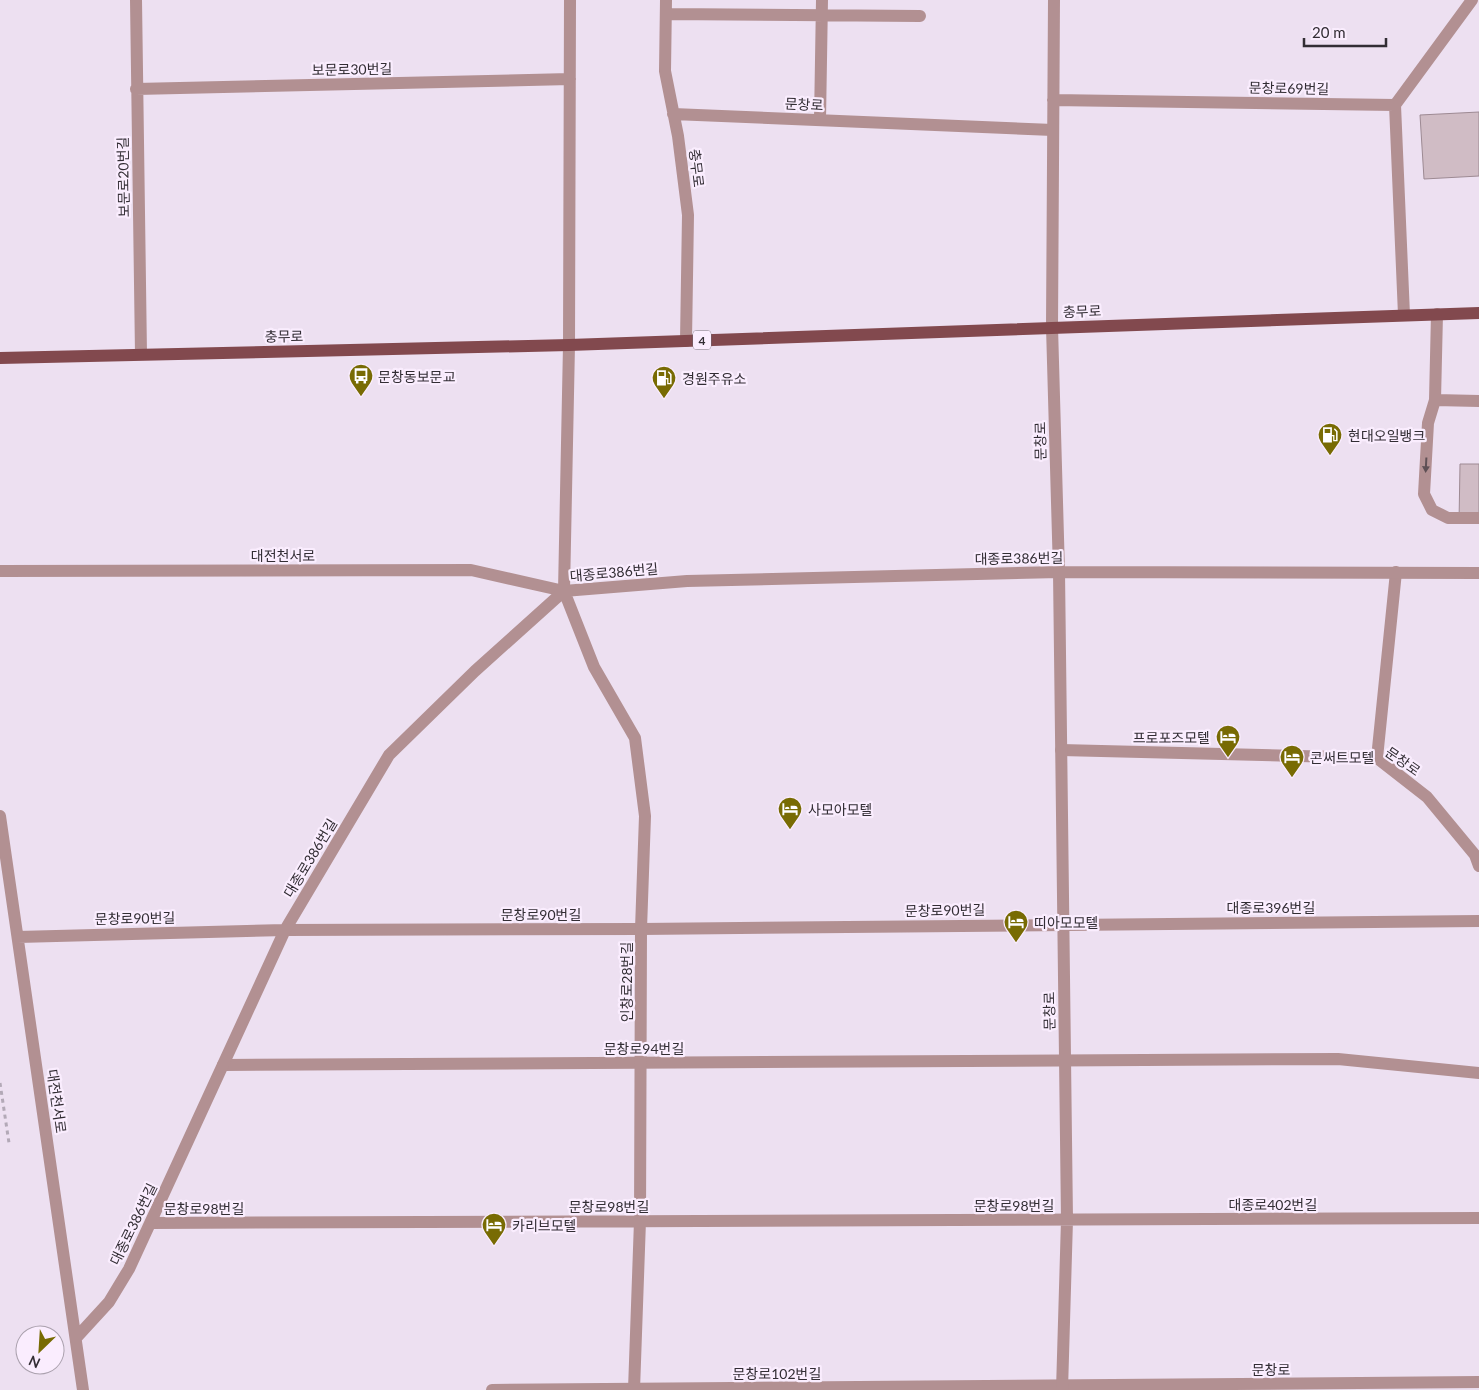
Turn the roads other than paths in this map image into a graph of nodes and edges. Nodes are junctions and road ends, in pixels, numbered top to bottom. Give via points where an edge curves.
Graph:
1 (136, 0) edge
2 (570, 0) edge
3 (666, 0) edge
4 (822, 0) edge
5 (1054, 0) edge
6 (1472, 0) edge
7 (666, 14) junction
8 (822, 15) junction
9 (920, 16) dead end
10 (570, 79) junction
11 (136, 89) junction
12 (1053, 100) junction
13 (1395, 105) junction
14 (673, 114) junction
15 (820, 120) junction
16 (1053, 130) junction
17 (1479, 313) edge
18 (1404, 314) junction
19 (1437, 314) junction
20 (1052, 327) junction
21 (686, 341) junction
22 (569, 345) junction
23 (141, 354) junction
24 (0, 358) edge
25 (1435, 400) junction
26 (1479, 401) edge
27 (1479, 518) edge
28 (0, 571) edge
29 (1059, 572) junction
30 (1396, 572) junction
31 (1479, 572) edge
32 (564, 591) junction
33 (1061, 750) junction
34 (1377, 758) junction
35 (0, 816) edge
36 (1479, 866) edge
37 (1479, 921) edge
38 (1063, 924) junction
39 (641, 929) junction
40 (285, 930) junction
41 (18, 936) junction
42 (1065, 1061) junction
43 (641, 1064) junction
44 (223, 1065) junction
45 (1479, 1073) edge
46 (1479, 1218) edge
47 (1067, 1220) junction
48 (640, 1221) junction
49 (151, 1223) junction
50 (76, 1338) junction
51 (1479, 1382) edge
52 (1062, 1388) edge
53 (634, 1389) edge
54 (84, 1390) edge
55 (492, 1390) edge

1 - 11 street, 보문로20번길
2 - 10 street
3 - 7 street, 충무로
4 - 8 street
5 - 12 street, 문창로
6 - 13 street
7 - 8 street
7 - 14 street, 충무로 via 665,71
8 - 9 street
8 - 15 street
10 - 11 street, 보문로30번길
10 - 22 street
11 - 23 street, 보문로20번길
12 - 13 street, 문창로69번길
12 - 16 street, 문창로
13 - 18 street
14 - 15 street, 문창로
14 - 21 street, 충무로 via 688,215
15 - 16 street, 문창로
16 - 20 street, 문창로
17 - 19 main road, 충무로 / 4
18 - 19 main road, 충무로 / 4
18 - 20 main road, 충무로 / 4
19 - 25 street
20 - 21 main road, 충무로 / 4
20 - 29 street, 문창로
21 - 22 main road, 충무로 / 4
22 - 23 main road, 충무로 / 4
22 - 32 street
23 - 24 main road, 충무로 / 4
25 - 26 street
25 -> 27 street via 1428,423 1424,494 1432,510 1448,518
28 - 32 street, 대전천서로 via 471,570
29 - 30 street, 대종로386번길
29 - 32 street, 대종로386번길 via 687,582
29 - 33 street, 문창로
30 - 31 street, 대종로386번길
30 - 34 street
32 - 39 street, 인창로28번길 via 594,667 635,738 645,816
32 - 40 street, 대종로386번길 via 475,671 390,755
33 - 34 street, 문창로
33 - 38 street, 문창로
34 - 36 street, 문창로 via 1427,797 1476,855
35 - 41 street, 대전천서로
37 - 38 street, 대종로396번길
38 - 39 street, 문창로90번길
38 - 42 street, 문창로
39 - 40 street, 문창로90번길
39 - 43 street, 인창로28번길
40 - 41 street, 문창로90번길
40 - 44 street, 대종로386번길
41 - 50 street, 대전천서로
42 - 43 street, 문창로94번길
42 - 45 street via 1338,1059
42 - 47 street, 문창로
43 - 44 street, 문창로94번길
43 - 48 street, 인창로28번길
44 - 49 street, 대종로386번길
46 - 47 street, 대종로402번길
47 - 48 street, 문창로98번길
47 - 52 street, 문창로
48 - 49 street, 문창로98번길
48 - 53 street, 인창로28번길
49 - 50 street, 대종로386번길 via 129,1269 108,1302
50 - 54 street, 대전천서로
51 - 52 street, 문창로
52 - 53 street, 문창로102번길
53 - 55 street, 문창로102번길

